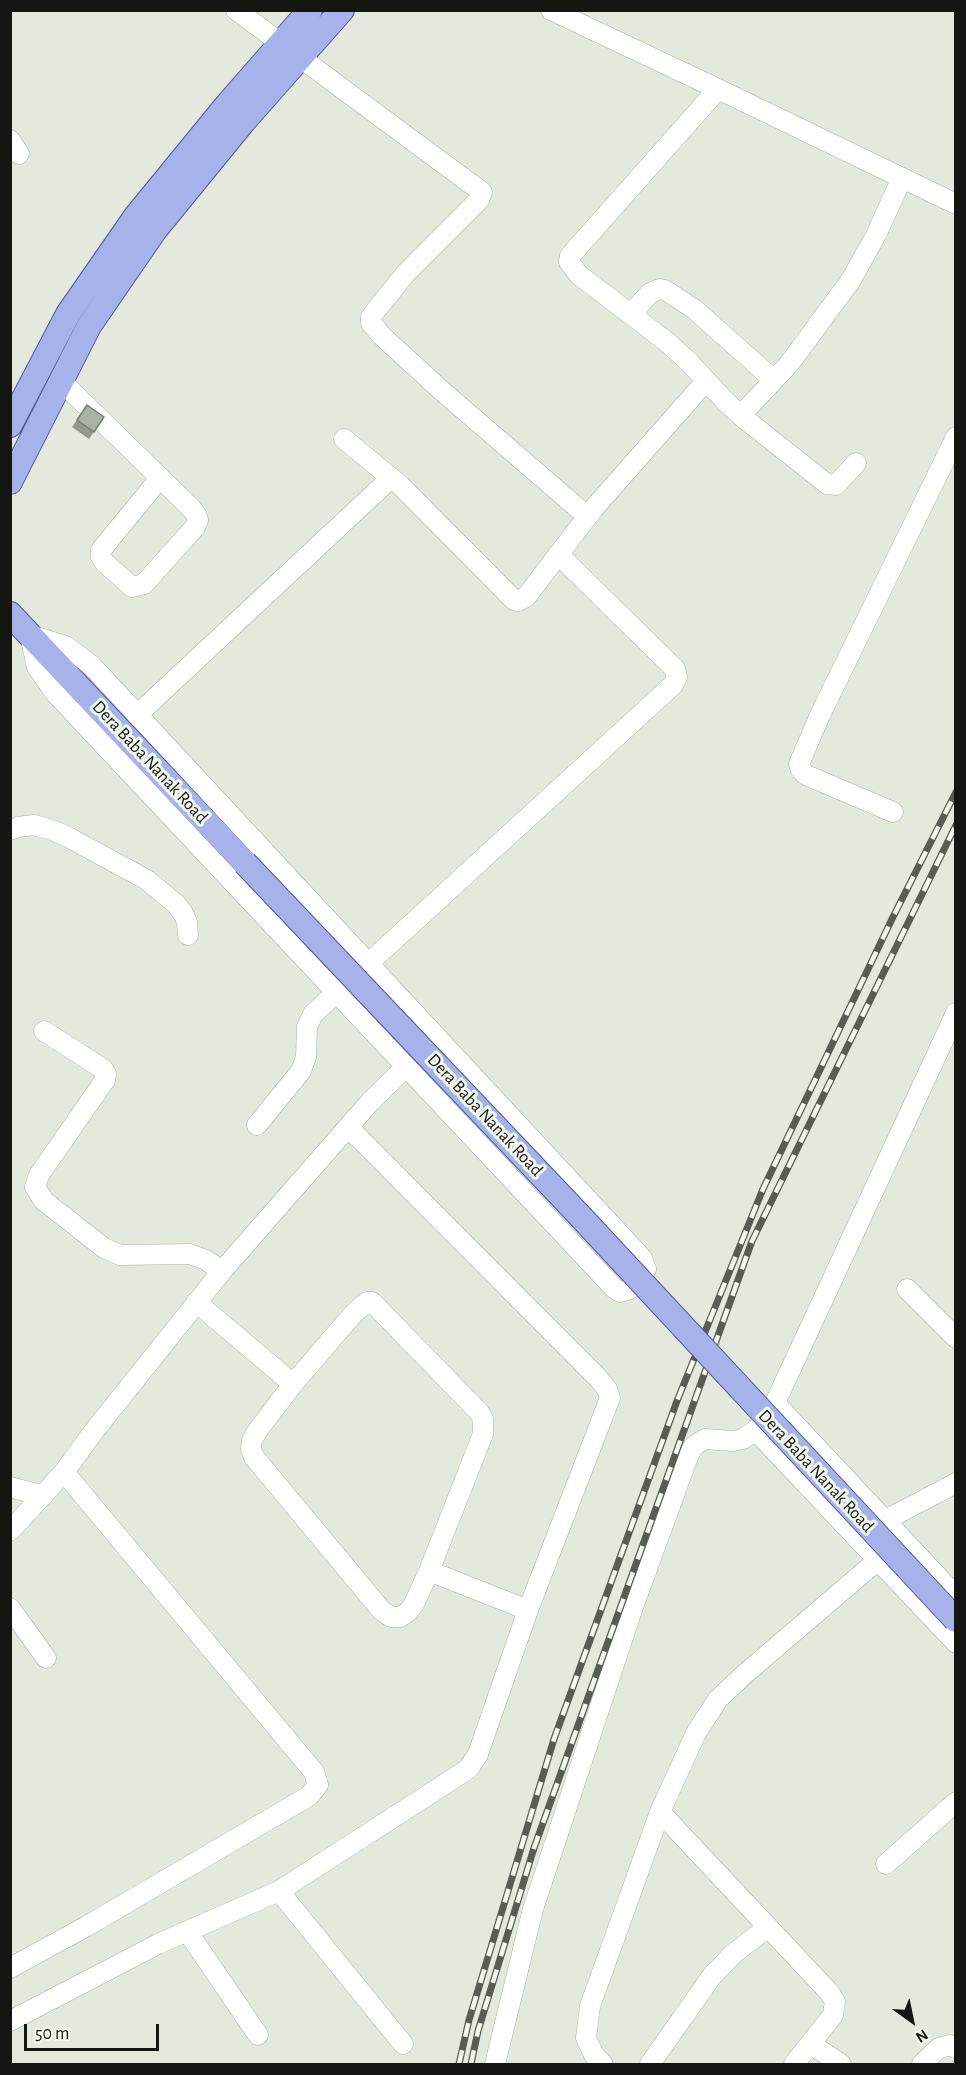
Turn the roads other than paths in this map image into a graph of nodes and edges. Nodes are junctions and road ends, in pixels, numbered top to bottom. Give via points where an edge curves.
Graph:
1 (236, 10) edge
2 (310, 10) edge
3 (342, 10) edge
4 (551, 10) edge
5 (280, 44) junction
6 (300, 58) junction
7 (718, 89) junction
8 (902, 178) junction
9 (956, 204) edge
10 (631, 314) junction
11 (60, 380) junction
12 (774, 380) junction
13 (706, 381) junction
14 (741, 415) junction
15 (10, 425) edge
16 (956, 437) edge
17 (344, 439) dead end
18 (856, 463) dead end
19 (160, 478) junction
20 (391, 478) junction
21 (10, 482) edge
22 (587, 516) junction
23 (558, 554) junction
24 (10, 614) edge
25 (30, 635) junction
26 (137, 715) junction
27 (893, 812) dead end
28 (10, 830) edge
29 (188, 935) dead end
30 (368, 963) junction
31 (336, 993) junction
32 (956, 1012) edge
33 (44, 1030) dead end
34 (406, 1067) junction
35 (257, 1125) dead end
36 (348, 1127) junction
37 (222, 1271) junction
38 (907, 1289) dead end
39 (196, 1302) junction
40 (956, 1338) edge
41 (293, 1384) junction
42 (775, 1403) junction
43 (756, 1431) junction
44 (64, 1472) junction
45 (956, 1483) edge
46 (10, 1487) edge
47 (43, 1496) junction
48 (884, 1521) junction
49 (10, 1531) edge
50 (855, 1536) junction
51 (878, 1560) junction
52 (429, 1571) junction
53 (956, 1596) edge
54 (10, 1608) edge
55 (528, 1610) junction
56 (956, 1620) edge
57 (956, 1643) edge
58 (46, 1658) dead end
59 (956, 1802) edge
60 (660, 1812) junction
61 (886, 1864) dead end
62 (279, 1892) junction
63 (768, 1927) junction
64 (187, 1931) junction
65 (10, 1968) edge
66 (10, 2021) edge
67 (258, 2035) dead end
68 (403, 2044) dead end
69 (812, 2045) junction
70 (956, 2049) edge
71 (495, 2064) edge
72 (603, 2064) edge
73 (650, 2064) edge
74 (794, 2064) edge
75 (841, 2064) edge
76 (922, 2064) edge

1 - 5 street
2 - 5 main road
3 - 6 main road
4 - 7 street
5 - 6 street
5 - 15 main road via 136,216 68,314
6 - 11 main road via 155,230 89,326
6 - 22 street via 482,192 479,200 406,273 371,317 371,323 442,391
7 - 8 street
7 - 10 street via 570,256 569,262 579,275
8 - 9 street
8 - 12 street via 851,280
10 - 12 street via 650,293 665,290 694,309
10 - 13 street via 667,342
11 - 19 street
11 - 21 main road
12 - 14 street
13 - 14 street
13 - 22 street
14 - 18 street via 831,486
16 - 27 street via 799,764 806,775
17 - 20 street
19 - 19 street via 198,520 144,584 132,587 105,563 101,550
20 - 23 street via 514,600 526,597
20 - 26 street
22 - 23 street
23 - 30 street via 675,669 677,677 673,685
24 - 25 main road, Dera Baba Nanak Road
25 - 26 street via 77,653
25 - 31 street via 37,667 56,694
25 - 56 main road, Dera Baba Nanak Road, bridge
26 - 30 street
28 - 29 street via 34,825 52,830 147,880 183,913
30 - 31 street
30 - 34 street via 642,1258 644,1274 630,1289 620,1292 614,1288
31 - 34 street
31 - 35 street via 313,1014 307,1027 306,1057 301,1071
32 - 42 street
33 - 37 street via 106,1074 39,1175 35,1187 44,1201 104,1248 120,1255 190,1254
34 - 36 street
36 - 37 street
36 - 55 street via 607,1389 608,1407
37 - 39 street
38 - 40 street
39 - 41 street
39 - 44 street
41 - 52 street via 252,1440 254,1457 391,1617 408,1612
41 - 52 street via 354,1313 372,1302 479,1412 483,1434
42 - 43 street
42 - 48 street
43 - 50 street
43 - 71 street via 733,1441 705,1439 689,1454 633,1607 533,1909
44 - 47 street
44 - 65 street via 314,1772 318,1785 309,1796
45 - 48 street
46 - 47 street
47 - 49 street
48 - 50 street
48 - 53 street
50 - 51 street
51 - 57 street
51 - 60 street via 718,1699 696,1733
52 - 55 street
54 - 58 street
55 - 62 street via 478,1754 469,1768
59 - 61 street
60 - 63 street
60 - 72 street via 590,2006 586,2038
62 - 64 street
62 - 68 street
63 - 69 street via 835,2001 833,2015
63 - 73 street via 712,1976
64 - 66 street
64 - 67 street
69 - 74 street
69 - 75 street
70 - 76 street via 950,2045 939,2048

